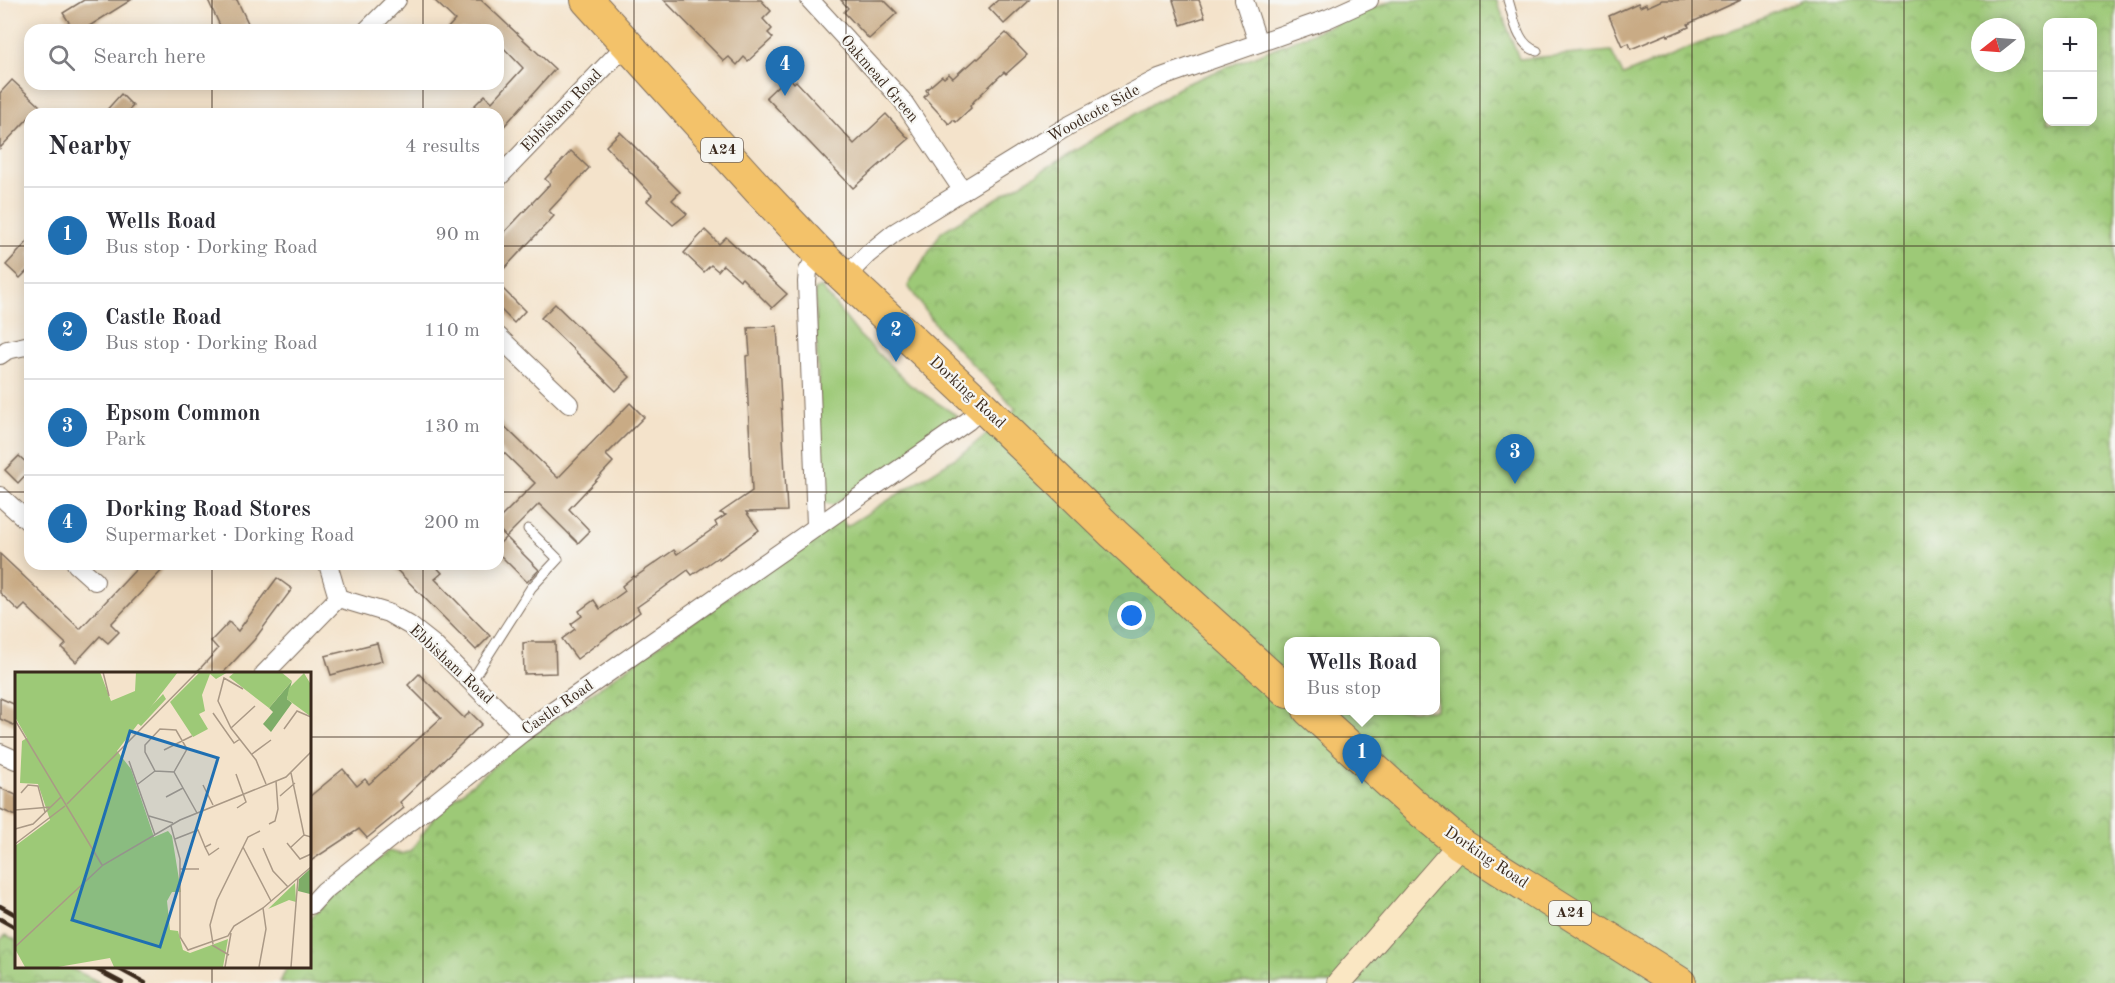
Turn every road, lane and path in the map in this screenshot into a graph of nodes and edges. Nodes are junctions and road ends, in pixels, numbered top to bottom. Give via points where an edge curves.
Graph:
1 (587, 0) edge
2 (810, 0) edge
3 (1244, 0) edge
4 (1369, 0) edge
5 (1508, 0) edge
6 (393, 2) edge
7 (373, 24) edge
8 (1258, 43) junction
9 (627, 44) junction
10 (1537, 51) dead end
11 (504, 172) edge
12 (963, 191) junction
13 (819, 253) junction
14 (845, 277) junction
15 (504, 342) edge
16 (24, 346) edge
17 (0, 355) edge
18 (569, 404) dead end
19 (983, 407) junction
20 (0, 496) edge
21 (24, 518) edge
22 (816, 526) junction
23 (528, 529) dead end
24 (82, 570) edge
25 (330, 570) edge
26 (95, 581) dead end
27 (338, 598) junction
28 (266, 672) edge
29 (471, 682) junction
30 (1284, 688) edge
31 (1313, 715) edge
32 (522, 733) junction
33 (0, 753) edge
34 (15, 759) edge
35 (1460, 844) junction
36 (311, 905) dead end
37 (1339, 983) edge
38 (1680, 983) edge

1 - 9 highway, Dorking Road / A24
2 - 12 street, Oakmead Green via 914,115
3 - 8 street
4 - 8 street, Woodcote Side
5 - 10 lane via 1522,40
6 - 7 street
8 - 12 street, Woodcote Side via 1159,78 1068,126
9 - 11 street, Ebbisham Road
9 - 13 highway, Dorking Road / A24
12 - 14 street, Woodcote Side via 894,233
13 - 14 highway, Dorking Road / A24
13 - 22 street via 808,271 807,282
14 - 19 highway, Dorking Road / A24
15 - 18 street
16 - 17 street
19 - 22 street, Castle Road
19 - 30 highway, Dorking Road / A24 via 1114,534
20 - 21 street
22 - 32 street, Castle Road
23 - 29 lane via 558,559 531,588
24 - 26 street
25 - 27 street
27 - 28 street
27 - 29 street, Ebbisham Road via 388,613 409,625
29 - 32 street, Ebbisham Road
31 - 35 highway, Dorking Road / A24
32 - 36 street, Castle Road
33 - 34 street
35 - 37 street
35 - 38 highway, Dorking Road / A24

